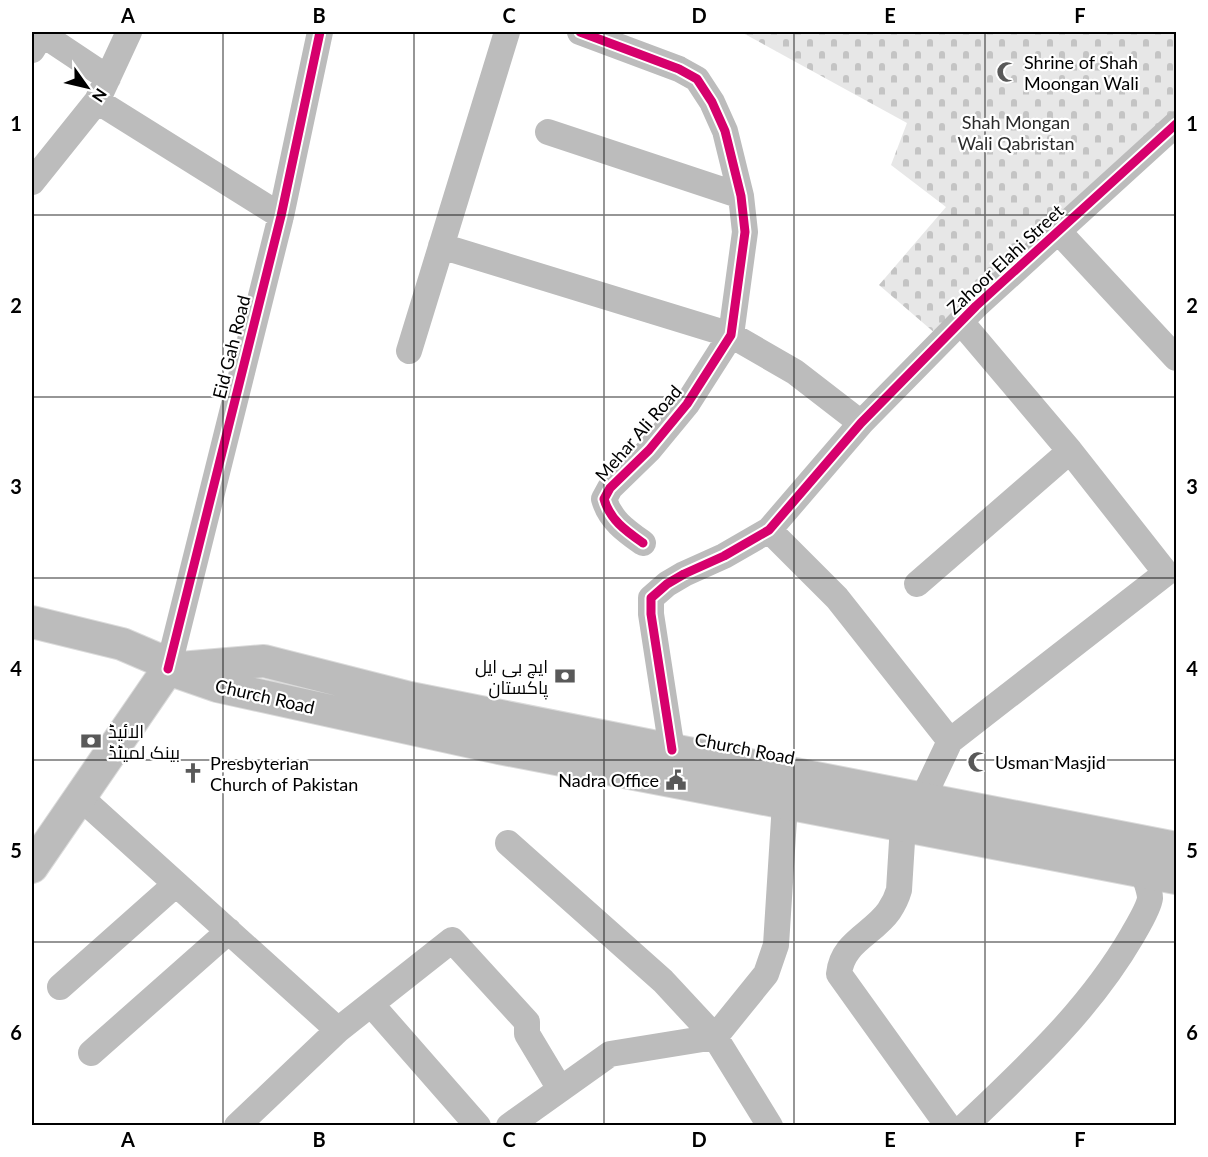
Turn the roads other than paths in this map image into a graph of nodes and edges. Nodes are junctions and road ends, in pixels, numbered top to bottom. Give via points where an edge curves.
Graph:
1 (129, 32) edge
2 (320, 32) edge
3 (507, 32) edge
4 (580, 32) edge
5 (32, 50) edge
6 (102, 89) junction
7 (1176, 124) edge
8 (548, 132) dead end
9 (32, 182) edge
10 (741, 196) junction
11 (281, 216) junction
12 (1058, 231) junction
13 (441, 246) junction
14 (961, 322) junction
15 (731, 335) junction
16 (409, 351) dead end
17 (1176, 358) edge
18 (861, 423) junction
19 (1070, 451) junction
20 (769, 530) junction
21 (644, 543) dead end
22 (917, 584) dead end
23 (32, 622) edge
24 (168, 669) junction
25 (950, 741) junction
26 (672, 750) junction
27 (80, 797) junction
28 (923, 798) junction
29 (785, 803) junction
30 (903, 825) junction
31 (508, 843) dead end
32 (1176, 848) edge
33 (32, 867) edge
34 (1143, 871) junction
35 (1176, 878) edge
36 (176, 884) junction
37 (229, 931) junction
38 (60, 987) dead end
39 (370, 1004) junction
40 (339, 1030) junction
41 (715, 1037) junction
42 (91, 1053) dead end
43 (560, 1089) junction
44 (543, 1115) edge
45 (237, 1125) edge
46 (478, 1125) edge
47 (509, 1125) edge
48 (770, 1125) edge
49 (948, 1125) edge
50 (965, 1125) edge

1 - 6 street
2 - 11 street, Eid Gah Road
3 - 13 street
4 - 10 street, Mehar Ali Road via 697,79 725,131
5 - 6 street via 42,34
6 - 9 street
6 - 11 street
7 - 12 street, Zahoor Elahi Street
8 - 10 street
10 - 15 street, Mehar Ali Road via 745,232
11 - 24 street, Eid Gah Road
12 - 14 street, Zahoor Elahi Street
12 - 17 street
13 - 15 street
13 - 16 street
14 - 18 street, Zahoor Elahi Street
14 - 19 street
15 - 18 street via 795,372
15 - 21 street, Mehar Ali Road via 687,404 604,499 618,525
18 - 20 street, Zahoor Elahi Street
19 - 22 street
19 - 25 street via 1166,573
20 - 25 street via 837,598
20 - 26 street, Zahoor Elahi Street via 684,574 651,598
23 - 24 main road, Church Road via 122,644 157,659
24 - 26 main road, Church Road via 264,661 410,698
24 - 27 main road
24 - 29 main road, Church Road via 217,686 499,748
25 - 28 street
26 - 28 main road, Church Road
27 - 33 main road
27 - 36 street
28 - 32 main road, Church Road
29 - 30 main road, Church Road
29 - 41 street via 776,945 766,974
30 - 34 main road, Church Road
30 - 49 street via 897,897 888,913 849,949 840,961 838,974
31 - 41 street via 663,981
34 - 35 main road, Church Road
34 - 50 street via 1150,898 1121,955 1085,1005 1042,1053
36 - 37 street
36 - 38 street
37 - 40 street
37 - 42 street
39 - 40 street
39 - 43 street via 452,940 527,1022 527,1034
39 - 46 street
40 - 45 street
41 - 43 street via 610,1054
41 - 48 street
43 - 44 street
44 - 47 street

